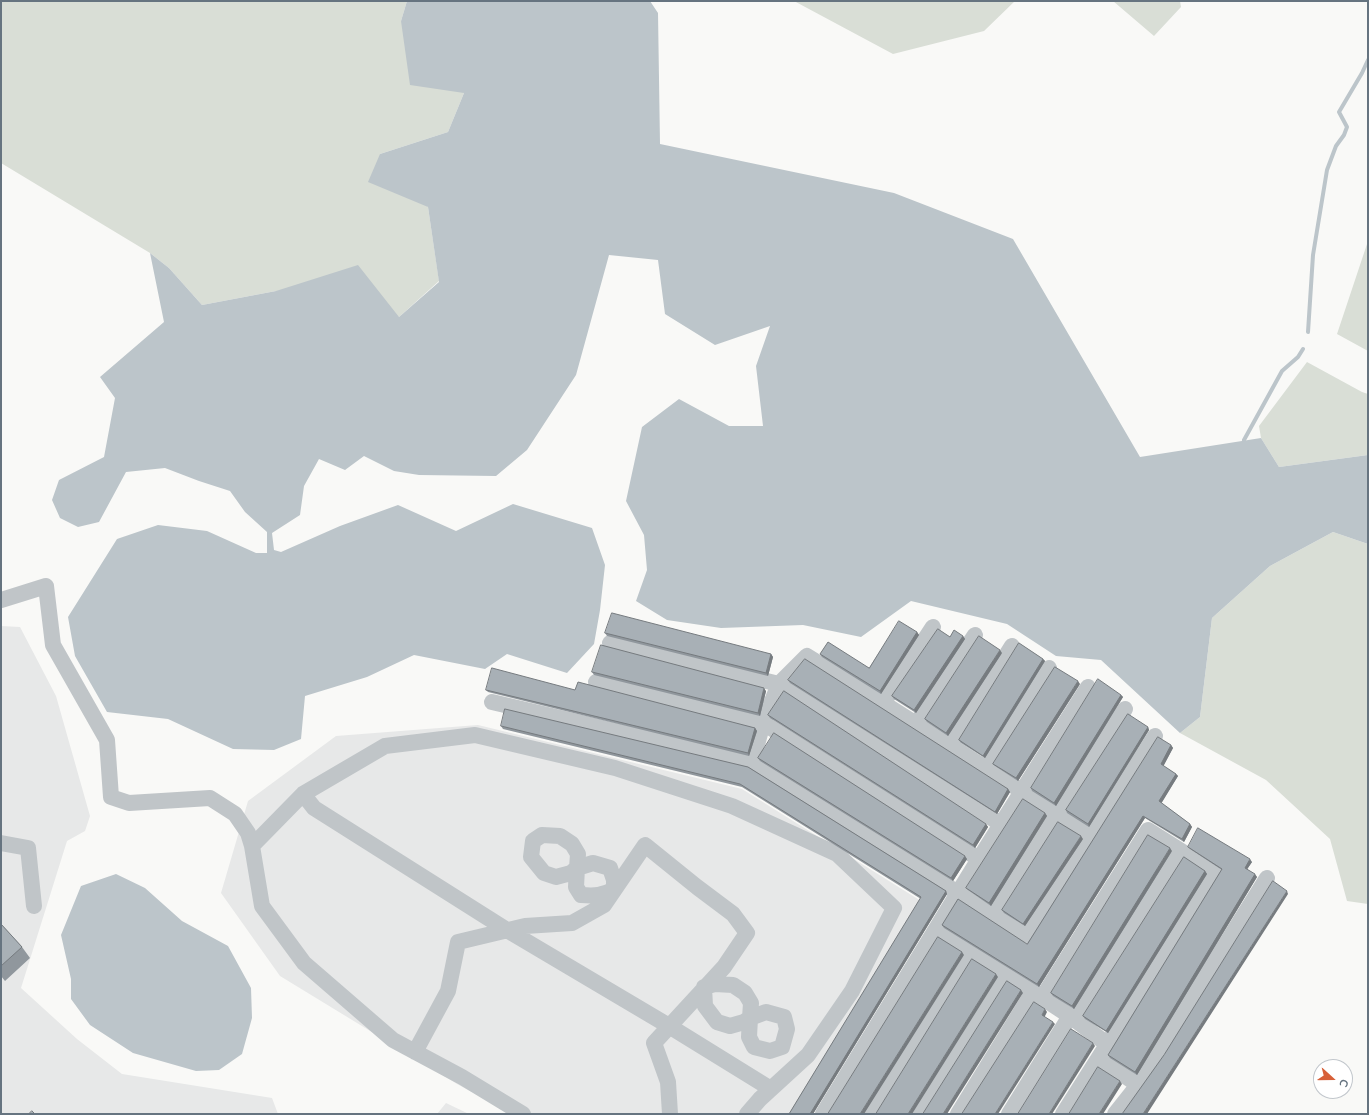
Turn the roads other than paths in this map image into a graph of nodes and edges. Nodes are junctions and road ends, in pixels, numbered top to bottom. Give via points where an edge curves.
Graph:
1 (1, 600) edge
2 (933, 627) dead end
3 (975, 635) dead end
4 (610, 643) dead end
5 (1012, 646) dead end
6 (1049, 668) dead end
7 (596, 682) dead end
8 (779, 684) junction
9 (1088, 688) dead end
10 (492, 702) dead end
11 (883, 703) junction
12 (1125, 709) dead end
13 (763, 723) junction
14 (916, 724) junction
15 (1155, 736) dead end
16 (950, 745) junction
17 (752, 763) junction
18 (986, 768) junction
19 (1022, 791) junction
20 (303, 794) junction
21 (1058, 814) junction
22 (1001, 824) junction
23 (1092, 835) junction
24 (1, 843) edge
25 (252, 846) junction
26 (1181, 851) junction
27 (979, 859) junction
28 (1267, 878) dead end
29 (614, 889) junction
30 (958, 893) junction
31 (34, 906) dead end
32 (993, 914) junction
33 (507, 930) junction
34 (935, 931) junction
35 (971, 953) junction
36 (1006, 975) junction
37 (704, 987) junction
38 (1038, 995) junction
39 (1073, 1018) junction
40 (669, 1026) junction
41 (1107, 1044) junction
42 (415, 1052) junction
43 (1099, 1058) junction
44 (1138, 1085) junction
45 (771, 1089) junction
46 (523, 1114) edge
47 (670, 1114) edge
48 (747, 1114) edge
49 (823, 1114) edge
50 (871, 1114) edge
51 (918, 1114) edge
52 (958, 1114) edge
53 (1009, 1114) edge
54 (1063, 1114) edge
55 (1115, 1114) edge

1 - 25 lane via 46,586 53,645 107,740 111,797 129,803 210,798 235,814 248,833
2 - 11 lane
3 - 14 lane
4 - 8 lane
5 - 16 lane
6 - 18 lane
7 - 13 lane
8 - 11 lane via 807,656
8 - 13 lane
8 - 22 lane
9 - 19 lane
10 - 17 lane
11 - 14 lane
12 - 21 lane
13 - 17 lane
13 - 27 lane
14 - 16 lane
15 - 23 lane
16 - 18 lane
17 - 30 lane
18 - 19 lane
19 - 21 lane
19 - 22 lane
20 - 25 lane
20 - 33 lane via 314,808
20 - 45 lane via 385,746 475,735 615,768 732,806 837,854 894,908 852,991 808,1056
21 - 23 lane
21 - 32 lane
22 - 27 lane
23 - 32 lane via 1027,935
24 - 31 lane via 28,848
25 - 42 lane via 262,906 304,963 393,1040
26 - 38 lane via 1148,830
26 - 39 lane
26 - 41 lane via 1216,873
27 - 30 lane
28 - 44 lane
29 - 29 lane via 610,868 593,863 576,868 576,887 581,895 597,896
29 - 33 lane via 604,905 572,923 525,926
29 - 37 lane via 645,844 733,914 747,933 724,967
30 - 32 lane
30 - 34 lane
33 - 40 lane
33 - 42 lane via 458,942 448,991
34 - 35 lane
34 - 49 lane
35 - 36 lane
35 - 50 lane
36 - 38 lane
36 - 51 lane
37 - 37 lane via 716,984 733,985 745,993 751,1003 750,1018 730,1026 717,1022 705,1006
37 - 40 lane
38 - 39 lane
38 - 52 lane
39 - 41 lane
39 - 53 lane
40 - 45 lane
40 - 47 lane via 654,1043 668,1082
41 - 43 lane
42 - 46 lane
43 - 44 lane
43 - 54 lane
44 - 55 lane
45 - 48 lane

